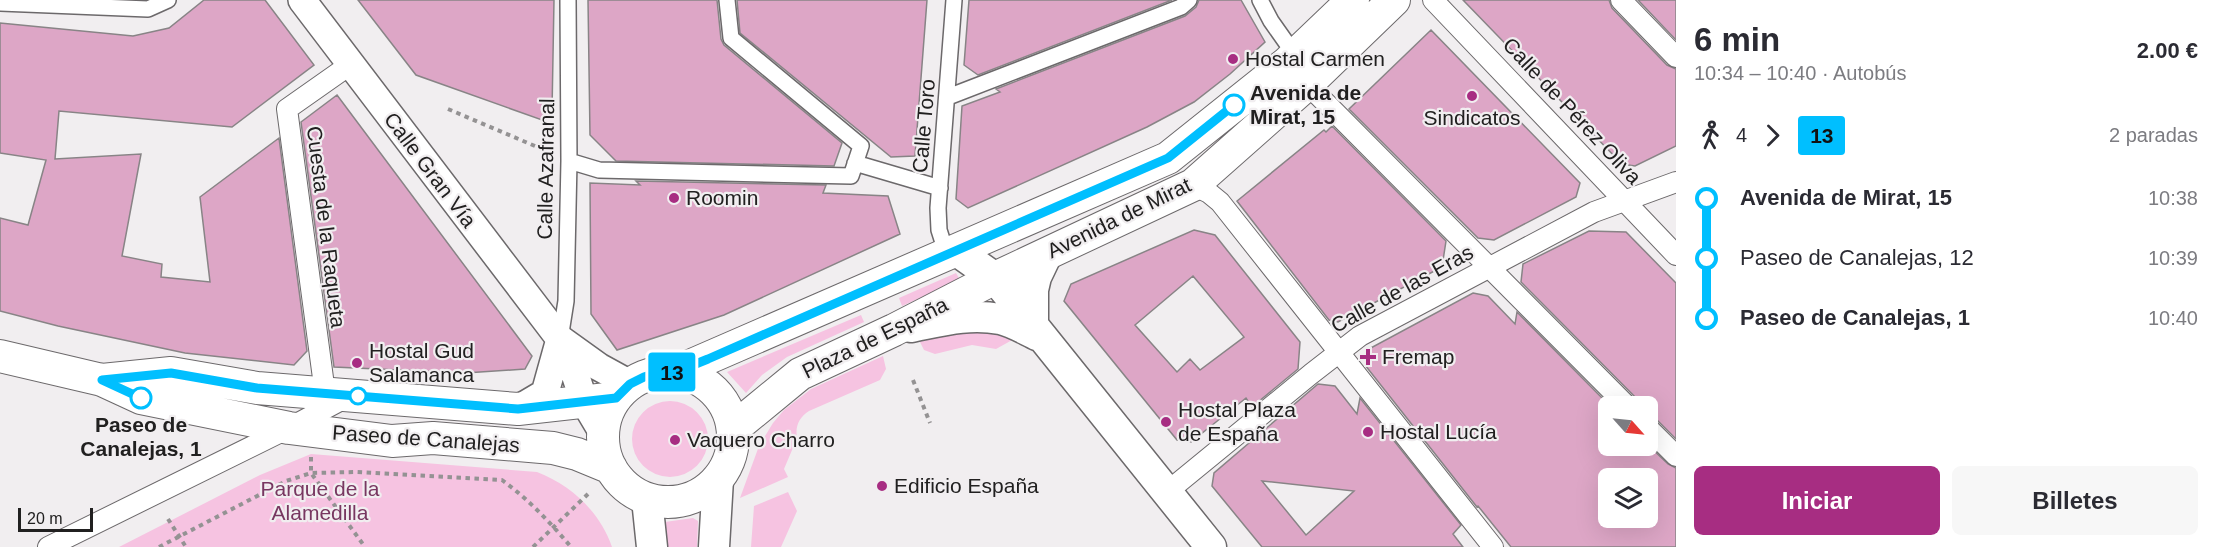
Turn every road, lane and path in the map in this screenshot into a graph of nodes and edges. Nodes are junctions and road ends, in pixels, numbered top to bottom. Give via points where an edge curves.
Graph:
1 (168, 0) edge
2 (302, 0) edge
3 (568, 0) edge
4 (728, 0) edge
5 (954, 0) edge
6 (1189, 0) edge
7 (1260, 0) edge
8 (1353, 0) edge
9 (1394, 0) edge
10 (1433, 0) edge
11 (1621, 0) edge
12 (0, 3) edge
13 (117, 4) edge
14 (1676, 57) edge
15 (351, 64) junction
16 (1301, 70) junction
17 (948, 97) junction
18 (448, 110) dead end
19 (569, 161) junction
20 (855, 163) junction
21 (1193, 185) junction
22 (1670, 185) edge
23 (940, 188) junction
24 (1623, 201) junction
25 (952, 253) junction
26 (1047, 254) junction
27 (1676, 255) edge
28 (1490, 267) junction
29 (994, 278) junction
30 (894, 330) junction
31 (1037, 331) junction
32 (560, 339) junction
33 (1337, 352) junction
34 (0, 356) edge
35 (676, 372) junction
36 (102, 380) junction
37 (913, 380) dead end
38 (623, 391) junction
39 (337, 395) junction
40 (1617, 396) edge
41 (584, 401) junction
42 (518, 409) junction
43 (930, 423) dead end
44 (289, 428) junction
45 (733, 429) junction
46 (255, 432) junction
47 (603, 433) junction
48 (1658, 438) edge
49 (311, 451) dead end
50 (1676, 456) edge
51 (611, 468) junction
52 (311, 474) junction
53 (718, 479) junction
54 (1167, 492) junction
55 (588, 494) dead end
56 (647, 499) junction
57 (168, 519) dead end
58 (554, 527) junction
59 (179, 537) junction
60 (48, 547) edge
61 (159, 547) edge
62 (186, 547) edge
63 (364, 547) edge
64 (533, 547) edge
65 (572, 547) edge
66 (652, 547) edge
67 (714, 547) edge
68 (1211, 547) edge
69 (1493, 547) edge

1 - 13 street via 148,9
2 - 15 main road, Calle Gran Vía
3 - 19 street, Calle Azafranal
4 - 20 street via 731,38 861,146
5 - 17 street, Calle Toro
6 - 17 street via 1181,7
7 - 16 street
8 - 16 highway, Avenida de Mirat
9 - 16 highway, Avenida de Mirat
10 - 24 street, Calle de Pérez Oliva
11 - 14 street
12 - 13 street
15 - 32 main road, Calle Gran Vía
15 - 39 street, Cuesta de la Raqueta via 287,109
16 - 21 highway, Avenida de Mirat
16 - 25 highway, Avenida de Mirat via 1168,158
16 - 28 street
17 - 23 street, Calle Toro
18 - 19 path
19 - 20 street via 599,170 851,176
19 - 32 street, Calle Azafranal via 566,301
20 - 23 street
21 - 26 highway, Avenida de Mirat
21 - 33 street via 1220,201
22 - 24 street, Calle de las Eras
23 - 25 street, Calle Toro via 939,230
24 - 27 street, Calle de Pérez Oliva
24 - 28 street, Calle de las Eras via 1594,212
25 - 29 main road
25 - 35 highway, Plaza de España
26 - 29 highway, Avenida de Mirat
26 - 31 main road via 1033,290
28 - 33 street, Calle de las Eras
28 - 40 street
29 - 30 highway, Plaza de España
29 - 31 main road
30 - 31 main road via 965,316 1002,320
30 - 45 highway, Plaza de España via 800,374
31 - 54 main road
32 - 38 main road, Calle Gran Vía via 599,367
32 - 41 main road, Calle Gran Vía
32 - 42 main road via 545,393
33 - 54 street, Calle de las Eras
33 - 69 street
34 - 36 highway, Paseo de Canalejas
35 - 38 highway, Plaza de España via 644,377
35 - 45 highway, Plaza de España via 697,378 715,391 727,409
36 - 39 highway, Paseo de Canalejas via 171,373 257,388
36 - 46 highway, Paseo de Canalejas via 141,398
37 - 43 path
38 - 41 highway, Paseo de Canalejas
38 - 47 highway via 607,415
39 - 42 highway, Paseo de Canalejas
39 - 44 street
41 - 42 highway, Paseo de Canalejas
41 - 47 main road, Calle Gran Vía
44 - 46 highway, Paseo de Canalejas
44 - 51 highway, Paseo de Canalejas via 392,441 433,438 553,448
45 - 53 highway, Plaza de España via 731,455
46 - 60 street
47 - 51 highway
48 - 50 street
49 - 52 path
51 - 56 highway via 626,487
52 - 58 path via 356,472 502,480
52 - 59 path via 286,481
52 - 63 path
53 - 56 highway, Plaza de España via 699,495 672,502
53 - 67 main road
54 - 68 main road
55 - 58 path
56 - 66 main road
57 - 59 path
58 - 64 path
58 - 65 path
59 - 61 path
59 - 62 path

